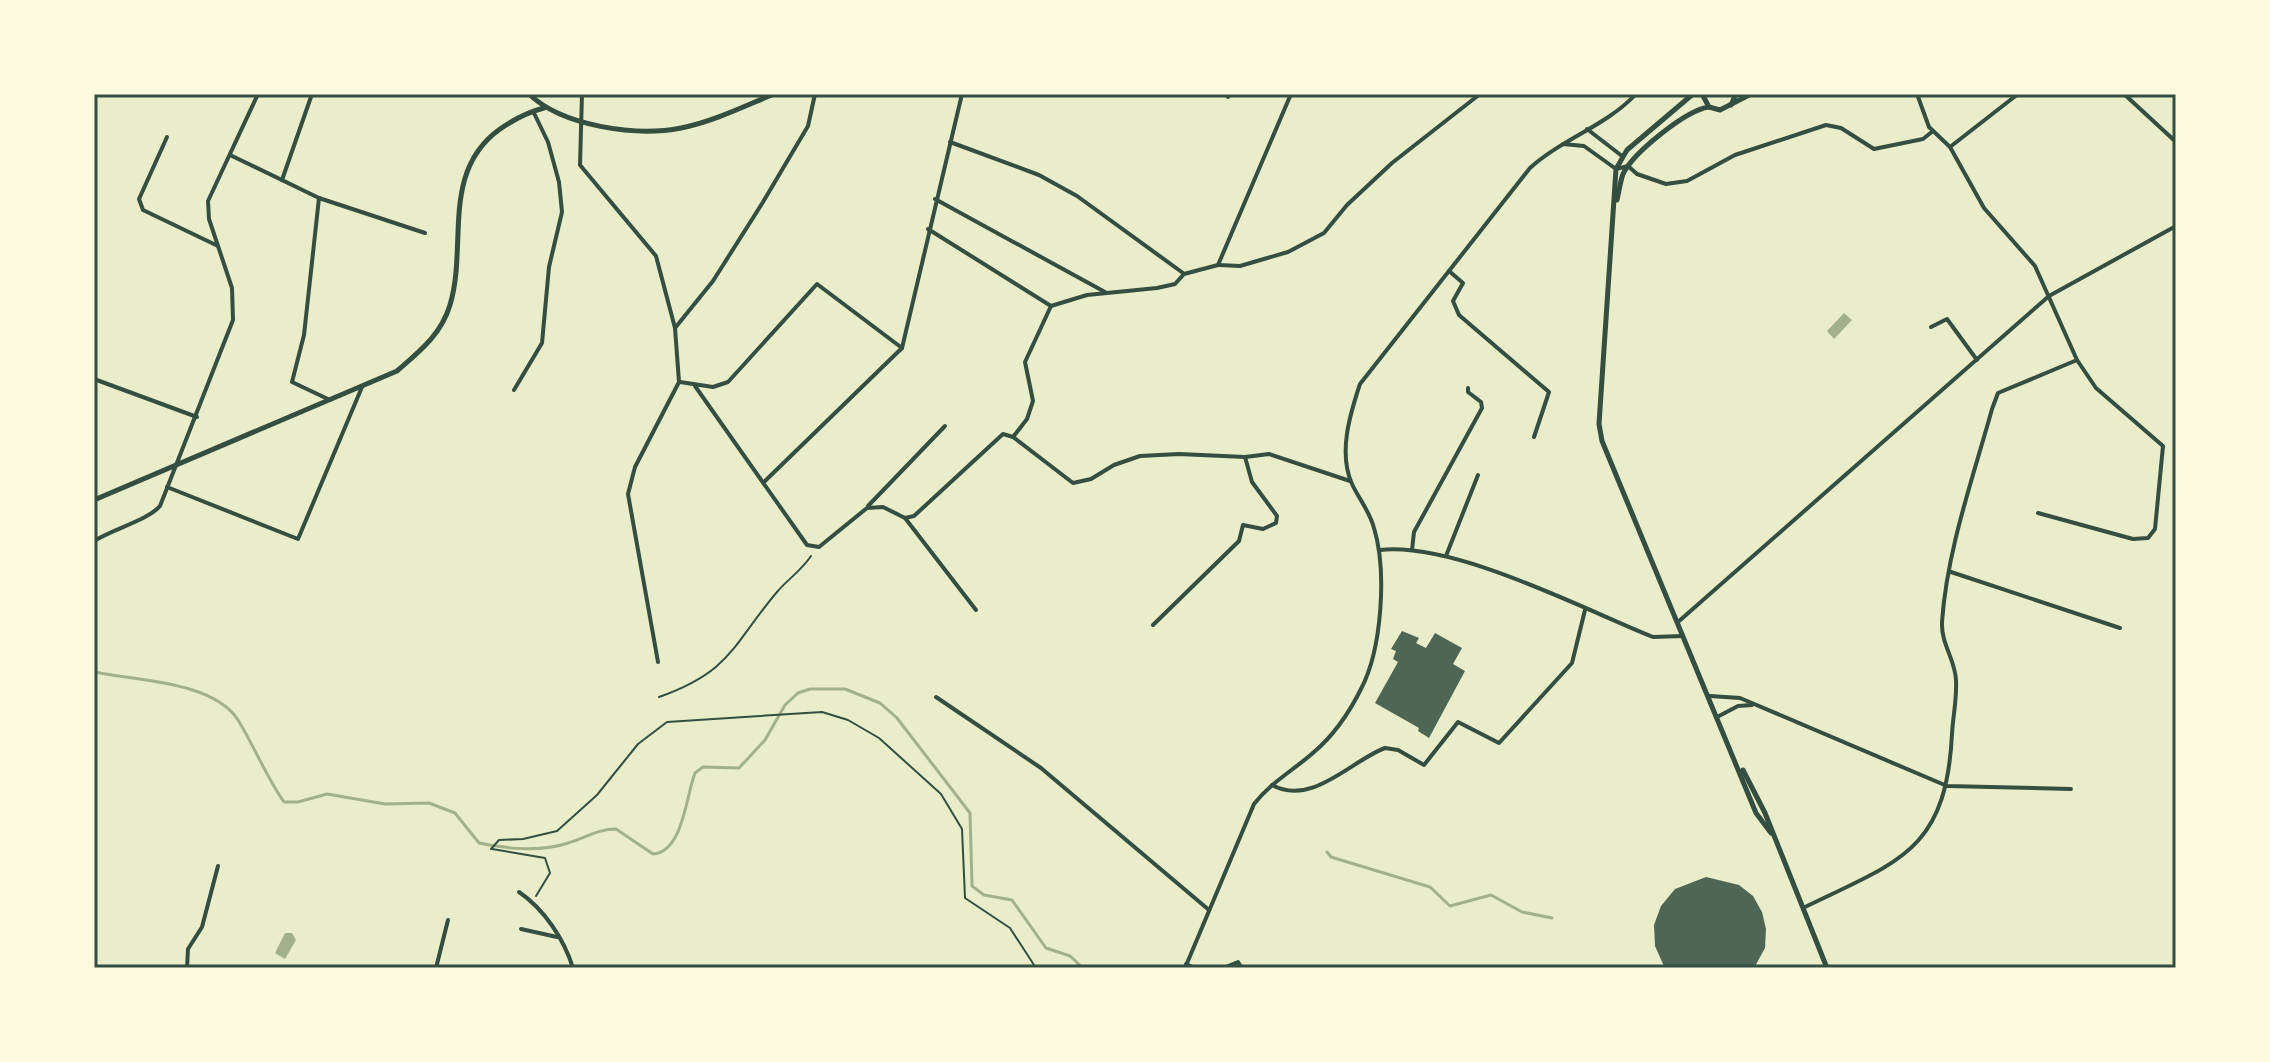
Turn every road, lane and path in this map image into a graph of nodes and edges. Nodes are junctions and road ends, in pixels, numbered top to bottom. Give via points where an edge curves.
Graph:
1 (258, 94) edge
2 (312, 94) edge
3 (451, 94) edge
4 (470, 94) edge
5 (529, 94) edge
6 (582, 94) edge
7 (774, 94) edge
8 (815, 94) edge
9 (962, 94) edge
10 (1291, 94) edge
11 (1480, 94) edge
12 (1636, 94) edge
13 (1693, 94) edge
14 (1702, 94) edge
15 (1736, 94) edge
16 (1751, 94) edge
17 (1917, 94) edge
18 (2018, 94) edge
19 (2124, 94) edge
20 (1731, 105) junction
21 (1709, 107) junction
22 (544, 108) junction
23 (533, 111) junction
24 (581, 119) junction
25 (1587, 129) junction
26 (1933, 131) junction
27 (167, 137) dead end
28 (950, 142) junction
29 (2176, 142) edge
30 (1560, 145) junction
31 (1950, 147) junction
32 (230, 155) junction
33 (1622, 156) junction
34 (1628, 166) junction
35 (1616, 169) junction
36 (282, 180) junction
37 (319, 198) junction
38 (935, 199) junction
39 (1615, 205) junction
40 (2176, 226) edge
41 (928, 229) junction
42 (425, 233) dead end
43 (218, 246) junction
44 (1218, 265) junction
45 (1449, 271) junction
46 (1184, 274) junction
47 (1107, 293) junction
48 (2049, 296) junction
49 (1051, 306) junction
50 (1931, 327) dead end
51 (675, 328) junction
52 (902, 348) junction
53 (1977, 360) junction
54 (2077, 360) junction
55 (94, 379) edge
56 (679, 382) junction
57 (362, 386) junction
58 (695, 386) junction
59 (1468, 388) dead end
60 (514, 390) dead end
61 (330, 400) junction
62 (197, 417) junction
63 (945, 426) dead end
64 (1013, 437) junction
65 (1534, 437) dead end
66 (1245, 457) junction
67 (177, 468) junction
68 (1478, 475) dead end
69 (765, 481) junction
70 (1350, 481) junction
71 (167, 487) junction
72 (94, 500) edge
73 (867, 508) junction
74 (2038, 513) dead end
75 (905, 518) junction
76 (94, 541) edge
77 (1380, 550) junction
78 (1412, 550) junction
79 (811, 556) dead end
80 (1446, 556) junction
81 (1951, 572) junction
82 (976, 610) dead end
83 (1585, 610) junction
84 (1678, 622) junction
85 (1153, 625) dead end
86 (2120, 628) dead end
87 (1683, 636) junction
88 (658, 662) dead end
89 (1710, 696) junction
90 (659, 697) dead end
91 (936, 697) dead end
92 (1754, 705) junction
93 (1719, 716) junction
94 (1272, 785) junction
95 (1947, 786) junction
96 (2071, 789) dead end
97 (500, 840) junction
98 (499, 850) junction
99 (218, 866) dead end
100 (519, 892) dead end
101 (533, 901) junction
102 (1802, 908) junction
103 (1209, 910) junction
104 (448, 920) dead end
105 (521, 929) dead end
106 (560, 938) junction
107 (1186, 966) edge
108 (187, 968) edge
109 (436, 968) edge
110 (573, 968) edge
111 (1036, 968) edge
112 (1195, 968) edge
113 (1223, 968) edge
114 (1242, 968) edge
115 (1827, 968) edge

1 - 32 street
2 - 36 street
3 - 4 street
5 - 22 main road
6 - 24 street
7 - 24 main road via 681,128 634,129
8 - 51 street via 808,126 713,281
9 - 28 street
10 - 44 street
11 - 44 street via 1392,163 1324,233 1288,252 1240,266
12 - 25 street
13 - 33 main road
14 - 21 main road
15 - 20 main road
16 - 20 main road
17 - 26 street
18 - 31 street
19 - 29 street
20 - 21 main road
21 - 34 main road via 1686,116
22 - 23 main road
22 - 24 main road
23 - 57 main road via 488,138 472,157 462,186 450,305 431,341 397,371
23 - 60 street via 548,142 562,212 549,267 542,343
24 - 51 street via 580,165 656,256
25 - 30 street
25 - 33 street
26 - 31 street
26 - 34 street via 1923,139 1874,149 1841,128 1826,125 1735,155 1687,181 1666,184
27 - 43 street via 139,199 143,210
28 - 38 street
28 - 46 street via 1039,175 1077,196
30 - 35 street via 1584,146
30 - 45 street via 1530,168
31 - 48 street via 1984,208 2026,253
32 - 36 street
32 - 43 street via 208,201
33 - 35 main road
34 - 35 street
34 - 39 main road
35 - 39 main road
36 - 37 street
37 - 42 street
37 - 61 street via 304,335 292,382
38 - 41 street
38 - 47 street
39 - 84 main road via 1599,424
40 - 48 street
41 - 49 street
41 - 52 street
43 - 62 street via 232,288 233,320
44 - 46 street
45 - 65 street via 1463,283 1453,301 1459,315 1549,392
45 - 70 street via 1360,384 1346,444
46 - 47 street via 1175,284
47 - 49 street
48 - 53 street
48 - 54 street
49 - 64 street via 1025,362 1033,401
50 - 53 street via 1947,319
51 - 56 street
52 - 58 street via 817,284 728,382
52 - 69 street
53 - 84 street
54 - 74 street via 2096,388 2163,446 2155,529 2148,538 2133,539
54 - 81 street via 1998,393
55 - 62 street
56 - 58 street
56 - 88 street via 635,467 628,494
57 - 61 main road
57 - 71 street via 298,539
58 - 69 street
59 - 78 street via 1482,408 1414,532
61 - 67 main road
62 - 67 street
63 - 73 street
64 - 66 street via 1073,483 1140,456
64 - 75 street via 1003,434 914,516
66 - 70 street via 1269,454
66 - 85 street via 1252,482 1277,516 1276,523 1263,529 1243,525 1239,541
67 - 71 street
67 - 72 main road
68 - 80 street
69 - 73 street via 807,545 819,547
70 - 77 street
71 - 76 street via 155,512
73 - 75 street via 883,507
75 - 82 street
77 - 78 street
77 - 94 street via 1374,650 1363,686 1324,742
78 - 80 street
79 - 90 path via 726,660 692,684
80 - 83 street
81 - 86 street
81 - 95 street via 1942,627 1956,677
83 - 87 street via 1653,637
83 - 94 street via 1572,663 1499,743 1458,722 1424,765 1385,748 1337,778 1303,789
84 - 87 main road
87 - 89 main road
89 - 92 street via 1733,696
89 - 93 main road
91 - 103 street via 1041,768
92 - 93 street
92 - 95 street
93 - 102 main road
94 - 103 street via 1248,817
95 - 96 street
95 - 102 street via 1930,831 1910,851
97 - 98 path
97 - 98 path via 491,849
97 - 111 path via 557,831 586,806 638,744 667,722 822,712 848,720 900,755 941,794 962,829 965,898 1010,928
98 - 101 path via 537,854 549,864 550,873
99 - 108 street via 202,927 188,949
100 - 101 street
101 - 106 street
102 - 115 main road
103 - 107 street
104 - 109 street
105 - 106 street
106 - 110 street
107 - 112 street
113 - 114 street via 1238,962

